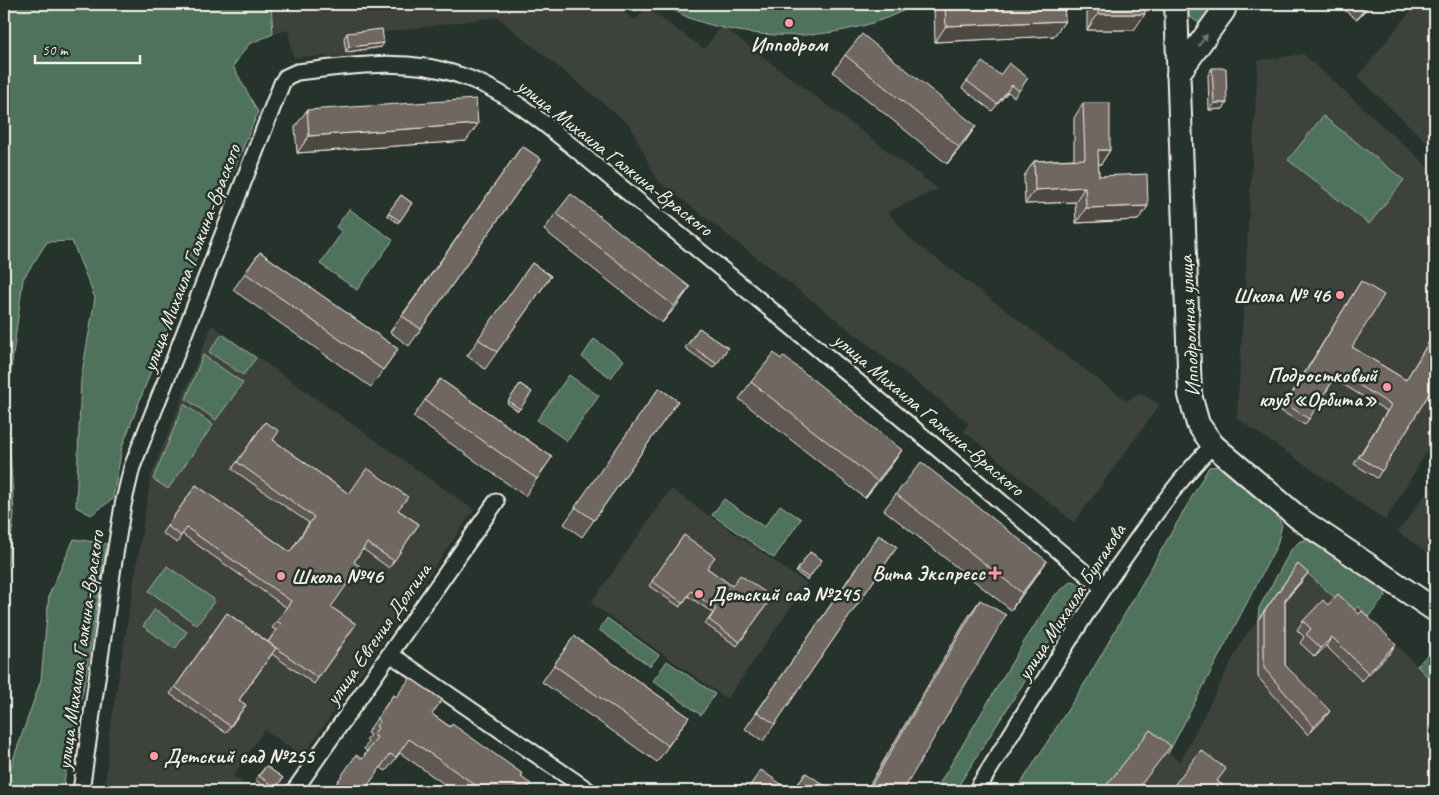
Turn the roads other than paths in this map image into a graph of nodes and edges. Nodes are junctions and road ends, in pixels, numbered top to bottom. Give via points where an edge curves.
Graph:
1 (1176, 4) edge
2 (1224, 4) edge
3 (1178, 74) junction
4 (1213, 445) junction
5 (496, 502) dead end
6 (1103, 588) junction
7 (1435, 610) edge
8 (390, 654) junction
9 (81, 791) edge
10 (294, 791) edge
11 (589, 791) edge
12 (976, 791) edge

1 - 3 street, Ипподромная улица
3 -> 2 street via 1224,10
3 - 4 street, Ипподромная улица via 1190,395 1198,424
4 - 6 street, улица Михаила Булгакова via 1156,512
4 - 7 street, Ипподромная улица via 1301,520
5 - 8 street, улица Евгения Долгина
6 - 9 street, улица Михаила Галкина-Враского via 760,300 510,99 459,74 430,67 371,64 297,72 286,77 282,84 132,467 112,567
6 - 12 street, улица Михаила Булгакова
8 - 10 street, улица Евгения Долгина
8 - 11 street

